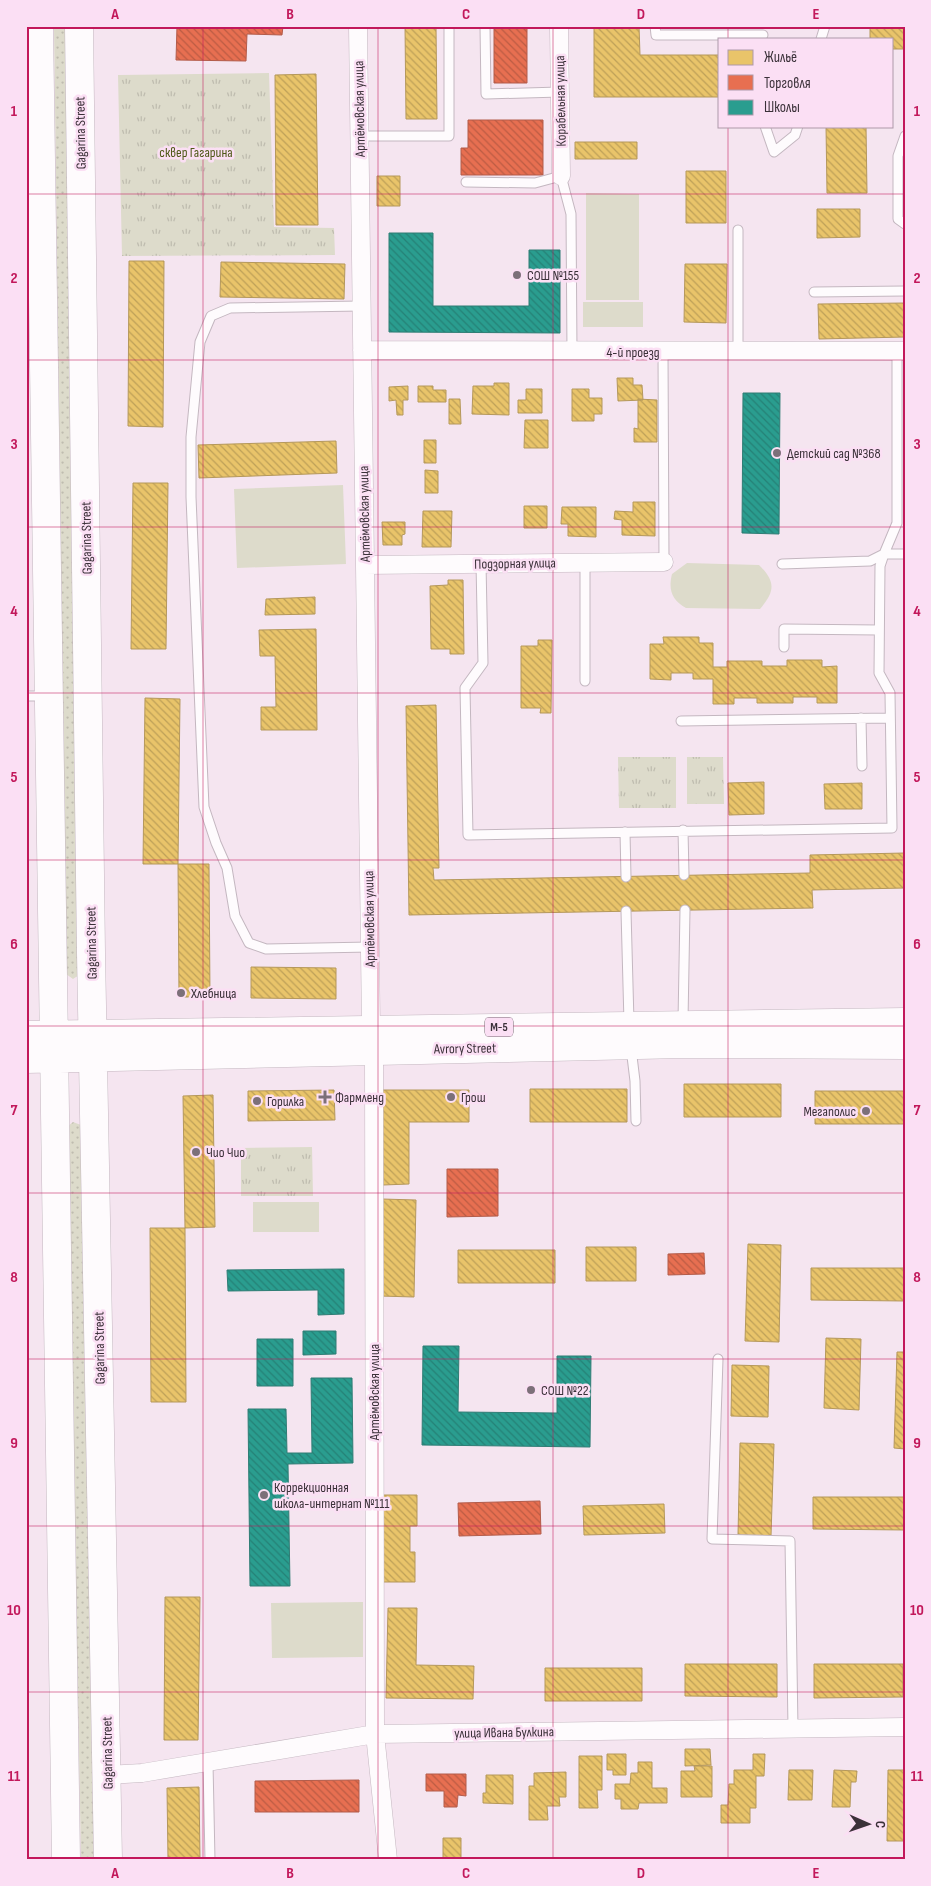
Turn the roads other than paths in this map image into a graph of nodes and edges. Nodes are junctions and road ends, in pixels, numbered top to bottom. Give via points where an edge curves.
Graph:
1 (39, 26) edge
2 (79, 26) edge
3 (358, 26) edge
4 (449, 26) edge
5 (485, 26) edge
6 (559, 26) edge
7 (656, 26) edge
8 (825, 26) edge
9 (763, 33) edge
10 (821, 38) edge
11 (560, 92) junction
12 (766, 128) edge
13 (797, 128) edge
14 (359, 136) junction
15 (905, 136) edge
16 (561, 176) junction
17 (466, 182) dead end
18 (905, 224) edge
19 (738, 230) dead end
20 (905, 291) edge
21 (814, 292) dead end
22 (361, 306) junction
23 (362, 350) junction
24 (901, 351) edge
25 (572, 352) junction
26 (663, 352) junction
27 (738, 352) junction
28 (884, 554) junction
29 (905, 554) edge
30 (585, 562) junction
31 (664, 562) joint
32 (482, 563) junction
33 (782, 564) dead end
34 (365, 565) junction
35 (878, 630) junction
36 (784, 647) dead end
37 (585, 681) dead end
38 (38, 696) edge
39 (862, 718) junction
40 (890, 718) junction
41 (681, 721) dead end
42 (862, 766) dead end
43 (683, 830) junction
44 (625, 832) junction
45 (684, 876) dead end
46 (626, 877) dead end
47 (684, 910) dead end
48 (626, 911) dead end
49 (370, 948) junction
50 (905, 1022) edge
51 (683, 1024) junction
52 (372, 1027) junction
53 (26, 1035) edge
54 (630, 1035) junction
55 (93, 1045) junction
56 (905, 1045) edge
57 (54, 1046) junction
58 (26, 1059) edge
59 (636, 1121) dead end
60 (718, 1358) dead end
61 (905, 1727) edge
62 (793, 1728) junction
63 (375, 1734) junction
64 (208, 1763) junction
65 (107, 1775) junction
66 (66, 1860) edge
67 (108, 1860) edge
68 (210, 1860) edge
69 (388, 1860) edge

1 - 38 main road
2 - 55 main road, Gagarina Street
3 - 14 street, Артёмовская улица
4 - 14 lane via 449,136
5 - 11 lane via 486,94
6 - 11 street, Корабельная улица
7 - 9 lane via 656,36
8 - 10 lane
11 - 16 street, Корабельная улица
12 - 13 lane via 774,152 795,134
14 - 22 street, Артёмовская улица
15 - 18 lane via 898,156 898,219
16 - 17 lane via 535,183
16 - 25 lane via 571,214
19 - 27 lane
20 - 21 lane
22 - 23 street, Артёмовская улица
22 - 49 lane via 230,308 211,316 200,342 196,372 191,497 204,807 228,868 235,916 248,943 266,949
23 - 25 street, 4-й проезд
23 - 34 street, Артёмовская улица
24 - 27 street, 4-й проезд
24 - 28 lane via 897,523
25 - 26 street, 4-й проезд
26 - 27 street, 4-й проезд
26 - 31 lane
28 - 29 lane
28 - 33 lane via 870,561
28 - 35 lane via 880,566
30 - 31 street, Подзорная улица
30 - 32 street, Подзорная улица
30 - 37 lane
32 - 34 street, Подзорная улица
32 - 44 lane via 483,663 465,688 468,835
34 - 49 street, Артёмовская улица
35 - 36 lane via 784,629
35 - 40 lane via 879,673 890,693
38 - 57 main road
39 - 40 lane
39 - 41 lane
39 - 42 lane
40 - 43 lane via 892,828
43 - 44 lane
43 - 45 lane
44 - 46 lane
47 - 51 lane
48 - 54 lane
49 - 52 street, Артёмовская улица
50 - 51 main road, Avrory Street / М-5
51 - 54 main road, Avrory Street / М-5
52 - 54 main road, Avrory Street / М-5
52 - 55 main road, Avrory Street / М-5
52 - 63 street, Артёмовская улица
53 - 57 main road, Avrory Street / М-5
54 - 56 main road, Avrory Street / М-5
54 - 59 lane via 636,1081
55 - 57 main road, Avrory Street / М-5
55 - 65 main road, Gagarina Street
57 - 58 main road, Avrory Street / М-5
57 - 66 main road
60 - 62 lane via 712,1539 790,1541
61 - 62 street, улица Ивана Булкина
62 - 63 street, улица Ивана Булкина
63 - 64 street, улица Ивана Булкина
63 - 69 street, Артёмовская улица
64 - 65 street, улица Ивана Булкина
64 - 68 lane
65 - 67 main road, Gagarina Street

